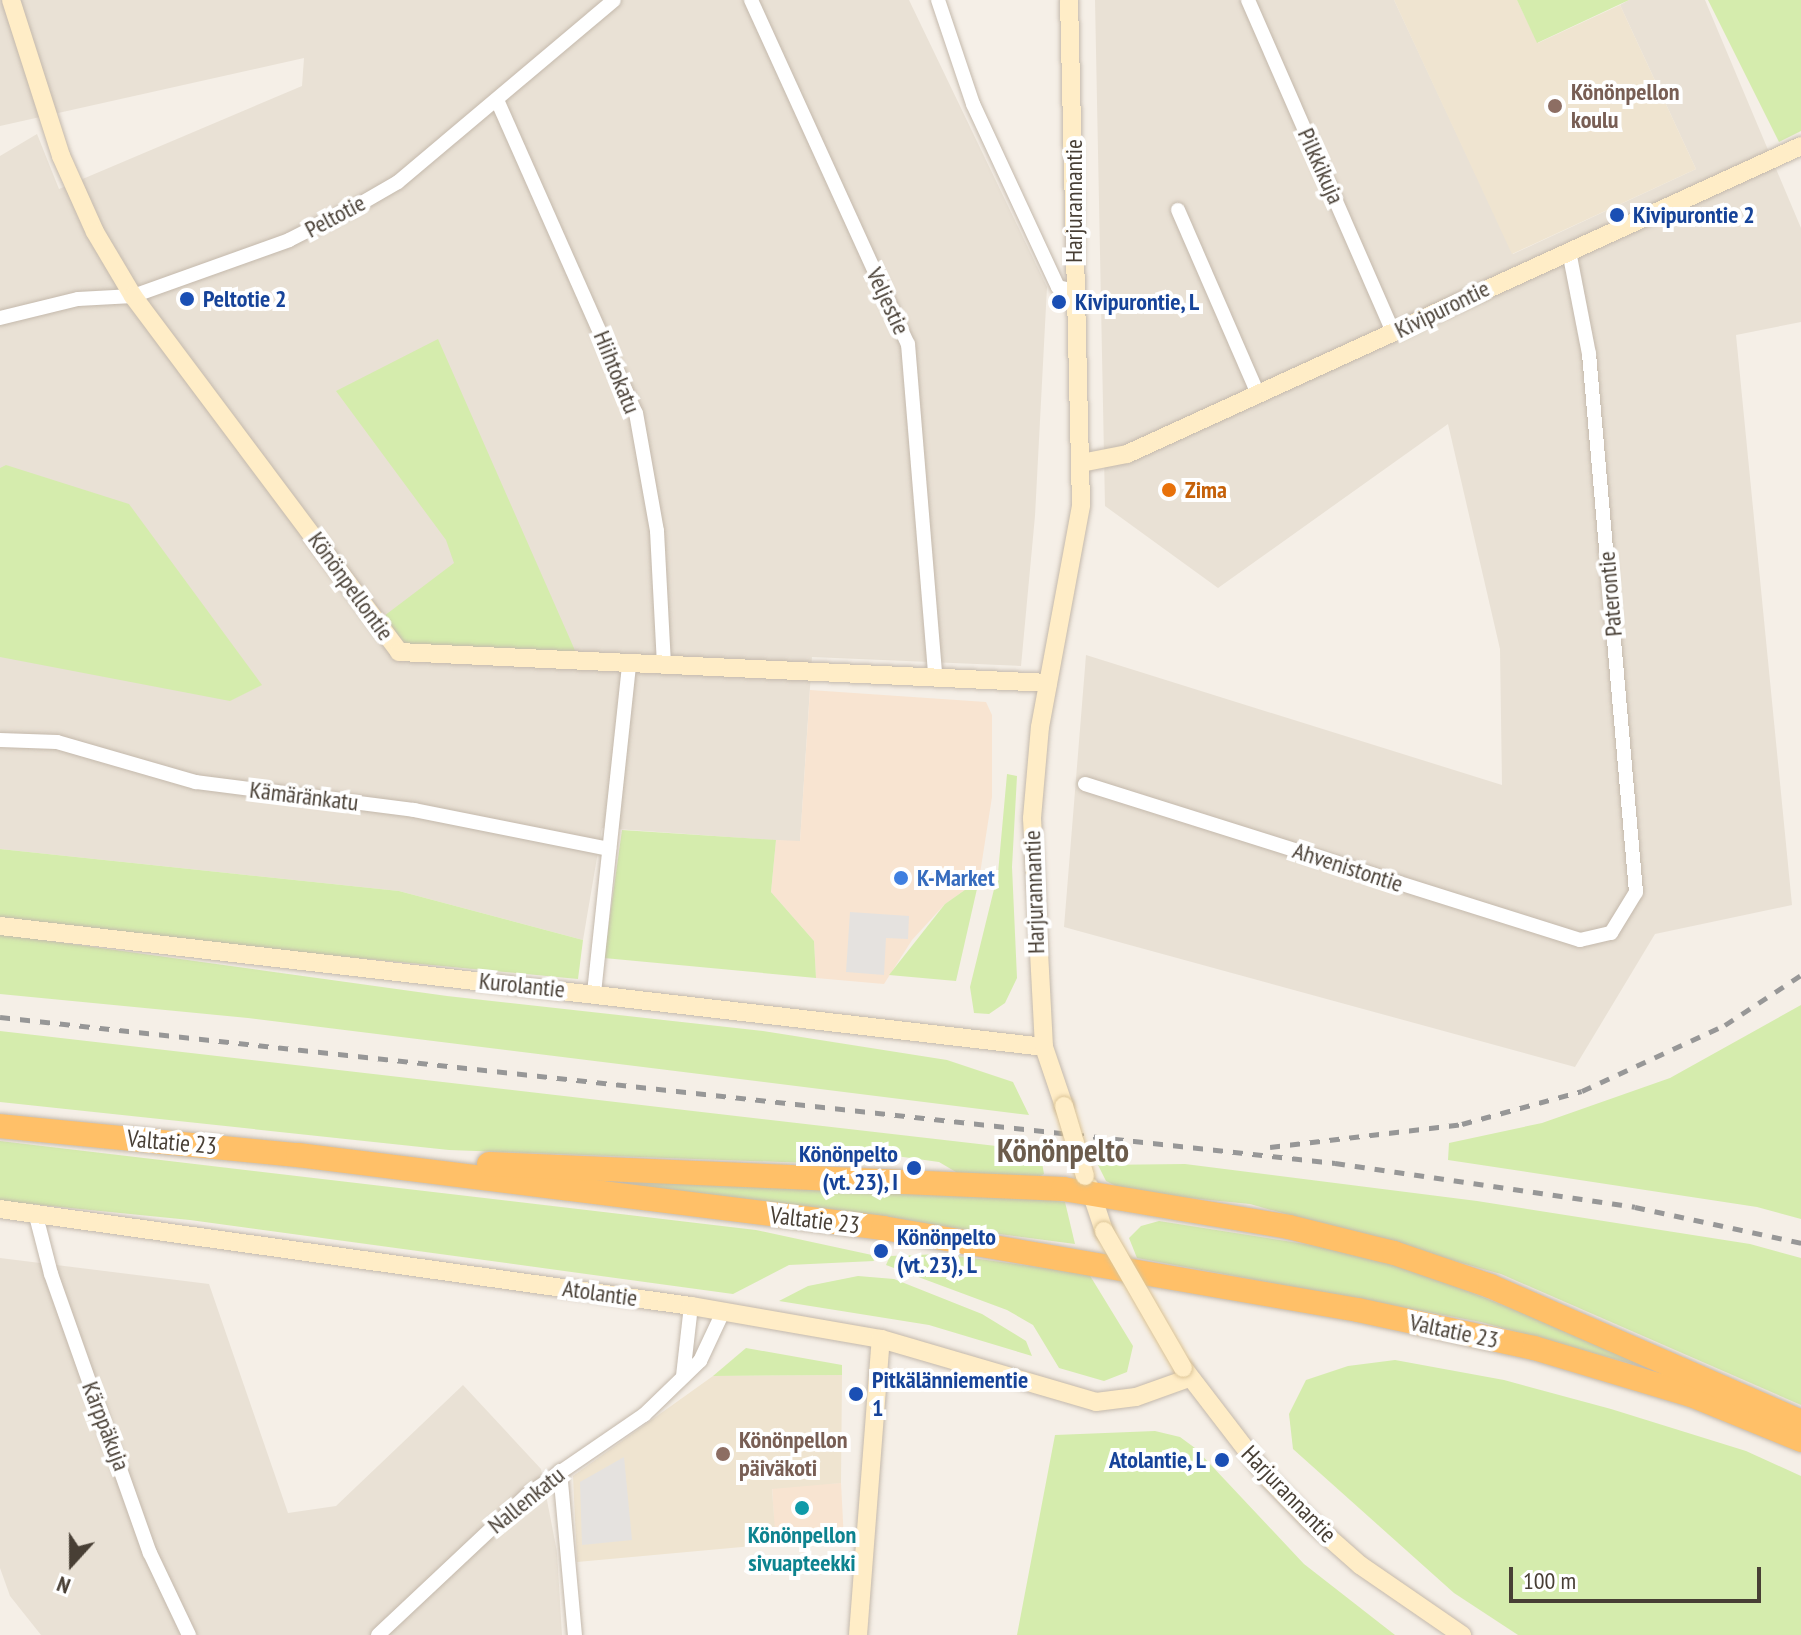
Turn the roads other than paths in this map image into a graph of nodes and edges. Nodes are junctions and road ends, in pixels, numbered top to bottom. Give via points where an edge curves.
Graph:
1 (11, 0) edge
2 (614, 0) edge
3 (751, 0) edge
4 (938, 0) edge
5 (1069, 0) edge
6 (1248, 0) edge
7 (497, 100) junction
8 (1801, 146) edge
9 (1178, 210) dead end
10 (1569, 251) junction
11 (1074, 291) junction
12 (133, 296) junction
13 (0, 318) edge
14 (1393, 332) junction
15 (1257, 392) junction
16 (1081, 463) junction
17 (664, 664) junction
18 (629, 666) junction
19 (935, 675) junction
20 (1048, 683) junction
21 (0, 740) edge
22 (1085, 784) dead end
23 (609, 849) junction
24 (0, 926) edge
25 (1611, 933) joint
26 (594, 993) junction
27 (1044, 1047) junction
28 (0, 1126) edge
29 (298, 1155) junction
30 (1088, 1184) junction
31 (0, 1209) edge
32 (35, 1212) junction
33 (691, 1306) junction
34 (723, 1312) junction
35 (881, 1339) junction
36 (1186, 1373) junction
37 (683, 1376) junction
38 (1801, 1422) edge
39 (1801, 1440) edge
40 (560, 1471) junction
41 (189, 1635) edge
42 (378, 1635) edge
43 (575, 1635) edge
44 (858, 1635) edge
45 (1462, 1635) edge

1 - 12 street, Könönpellontie via 61,156 95,232
2 - 7 street, Peltotie
3 - 19 street, Veljestie via 908,344
4 - 11 street via 973,104 1058,287
5 - 11 street, Harjurannantie
6 - 14 street, Pilkkikuja
7 - 12 street, Peltotie via 398,182 360,204 289,240
7 - 17 street, Hiihtokatu via 636,413 657,531
8 - 10 street, Kivipurontie
9 - 15 street
10 - 14 street, Kivipurontie
10 - 25 street, Paterontie via 1589,354 1636,892
11 - 16 street, Harjurannantie
12 - 13 street, Peltotie via 78,299
12 - 18 street, Könönpellontie via 399,652
14 - 15 street, Kivipurontie
15 - 16 street, Kivipurontie via 1127,454
16 - 20 street, Harjurannantie via 1075,556
17 - 18 street, Könönpellontie
17 - 19 street, Könönpellontie
18 - 23 street
19 - 20 street, Könönpellontie
20 - 27 street, Harjurannantie via 1032,818
21 - 23 street, Kämäränkatu via 57,742 196,782 414,810
22 - 25 street, Ahvenistontie via 1580,940
23 - 26 street
24 - 26 street, Kurolantie
26 - 27 street, Kurolantie
27 - 30 street, Harjurannantie, bridge
28 - 29 highway, Valtatie 23
29 - 30 highway
29 - 39 highway, Valtatie 23 via 883,1228 1358,1310 1534,1348 1691,1395
30 - 36 street, Harjurannantie, bridge via 1104,1231
30 - 38 highway via 1394,1253 1490,1286
31 - 32 street, Atolantie
32 - 33 street, Atolantie
32 - 41 street, Kärppäkuja via 51,1274 150,1553
33 - 34 street, Atolantie
33 - 37 street
34 - 35 street, Atolantie
34 - 37 street, Nallenkatu via 700,1361
35 - 36 street, Atolantie via 1096,1402 1136,1397
35 - 44 street
36 - 45 street, Harjurannantie via 1268,1478 1309,1520 1360,1565
37 - 40 street, Nallenkatu via 624,1431
40 - 42 street, Nallenkatu via 499,1520
40 - 43 street

